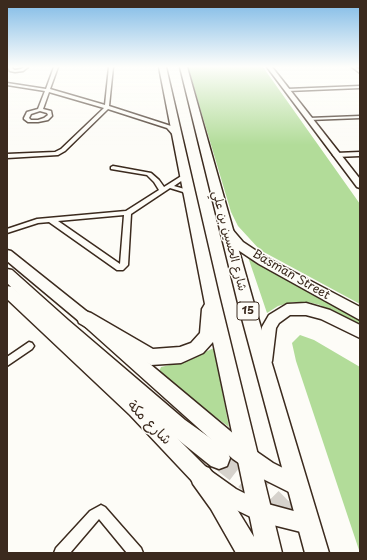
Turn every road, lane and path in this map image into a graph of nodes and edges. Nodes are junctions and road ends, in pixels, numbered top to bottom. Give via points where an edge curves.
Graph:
1 (46, 93) edge
2 (58, 93) edge
3 (108, 93) edge
4 (168, 93) edge
5 (190, 93) edge
6 (289, 93) edge
7 (107, 107) junction
8 (40, 110) dead end
9 (173, 116) junction
10 (360, 117) edge
11 (309, 119) junction
12 (156, 122) junction
13 (177, 136) junction
14 (8, 154) edge
15 (360, 154) edge
16 (336, 155) junction
17 (113, 168) dead end
18 (185, 176) junction
19 (360, 185) edge
20 (165, 188) junction
21 (190, 198) junction
22 (128, 213) junction
23 (51, 220) junction
24 (7, 231) edge
25 (227, 231) junction
26 (7, 254) edge
27 (7, 274) edge
28 (7, 291) edge
29 (211, 296) junction
30 (360, 314) edge
31 (84, 318) junction
32 (360, 332) edge
33 (29, 346) dead end
34 (7, 362) edge
35 (263, 365) junction
36 (219, 458) tunnel mouth
37 (248, 458) junction
38 (201, 476) junction
39 (298, 486) junction
40 (261, 512) junction
41 (309, 524) junction
42 (61, 553) edge
43 (136, 553) edge
44 (250, 553) edge
45 (270, 553) edge
46 (317, 553) edge

1 - 8 street
2 - 7 street
3 - 7 street
4 - 9 highway
5 - 25 highway, شارع الحسين بن علي / 15
6 - 11 street
7 - 12 street
7 - 14 street via 60,152
9 - 12 street via 170,120
9 - 13 highway
10 - 11 street
11 - 16 street
12 - 13 street via 169,127
13 - 18 highway
15 - 16 street
16 - 19 street
17 - 20 street via 149,174
18 - 20 street
18 - 21 highway
20 - 21 street via 186,191
20 - 22 street
21 - 29 highway
22 - 23 street
22 - 23 street via 124,265 120,268
23 - 24 street via 26,224
25 - 30 main road, Basman Street via 239,245 263,261
25 - 35 highway, شارع الحسين بن علي / 15
26 - 31 main road
27 - 36 highway via 178,427
28 - 38 main road, شارع مكة via 136,409
29 - 31 highway via 208,336 197,348 175,356 152,357
29 - 37 highway
31 - 37 main road
32 - 35 main road, Basman Street via 325,314 306,309 287,310 274,319 269,327
33 - 34 street
35 - 39 highway, شارع الحسين بن علي / 15
37 - 39 main road
37 - 40 highway
38 - 40 main road, شارع مكة via 229,496
38 - 44 highway
39 - 41 highway, شارع الحسين بن علي / 15
40 - 41 main road, شارع مكة
40 - 45 highway
41 - 46 highway, شارع الحسين بن علي / 15
42 - 43 street via 94,515 101,511

